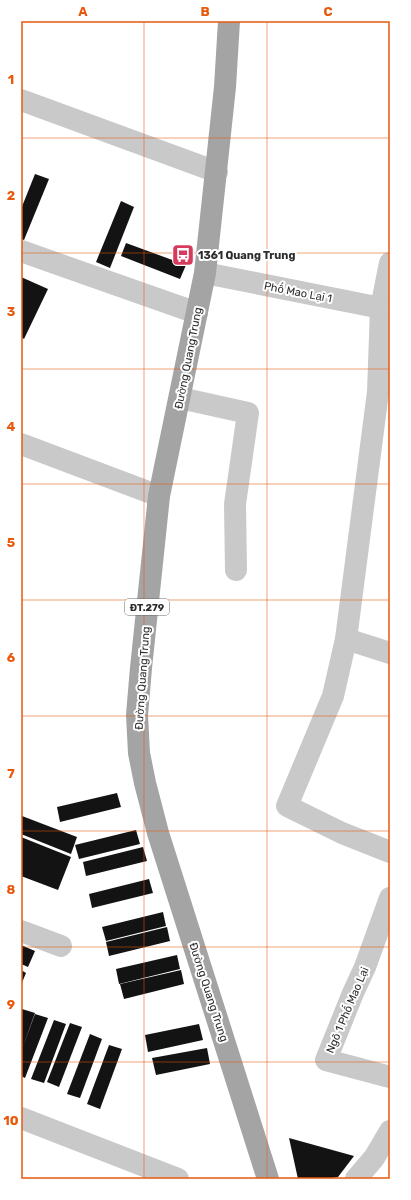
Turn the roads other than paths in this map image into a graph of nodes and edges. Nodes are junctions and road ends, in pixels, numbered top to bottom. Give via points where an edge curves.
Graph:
1 (229, 21) edge
2 (21, 100) edge
3 (217, 172) junction
4 (21, 251) edge
5 (390, 263) edge
6 (206, 273) junction
7 (386, 308) edge
8 (197, 313) junction
9 (180, 398) junction
10 (21, 444) edge
11 (159, 496) junction
12 (236, 570) dead end
13 (346, 639) junction
14 (390, 653) edge
15 (390, 852) edge
16 (390, 898) edge
17 (21, 931) edge
18 (61, 946) dead end
19 (390, 1077) edge
20 (21, 1118) edge
21 (390, 1132) edge
22 (178, 1179) edge
23 (268, 1179) edge
24 (356, 1179) edge

1 - 3 main road, Đường Quang Trung / ĐT.279 via 226,87
2 - 3 street
3 - 6 main road, Đường Quang Trung / ĐT.279
4 - 8 street
5 - 7 street
6 - 7 street, Phố Mao Lại 1
6 - 8 main road, Đường Quang Trung / ĐT.279
7 - 13 street via 378,392
8 - 9 main road, Đường Quang Trung / ĐT.279
9 - 11 main road, Đường Quang Trung / ĐT.279
9 - 12 street via 248,413 235,504
10 - 11 street
11 - 23 main road, Đường Quang Trung / ĐT.279 via 140,668 137,715 139,753 158,833
13 - 14 street
13 - 15 street via 333,696 287,806 342,833
16 - 19 street, Ngõ 1 Phố Mao Lại via 365,967 326,1060
17 - 18 street
20 - 22 street
21 - 24 street via 374,1158

